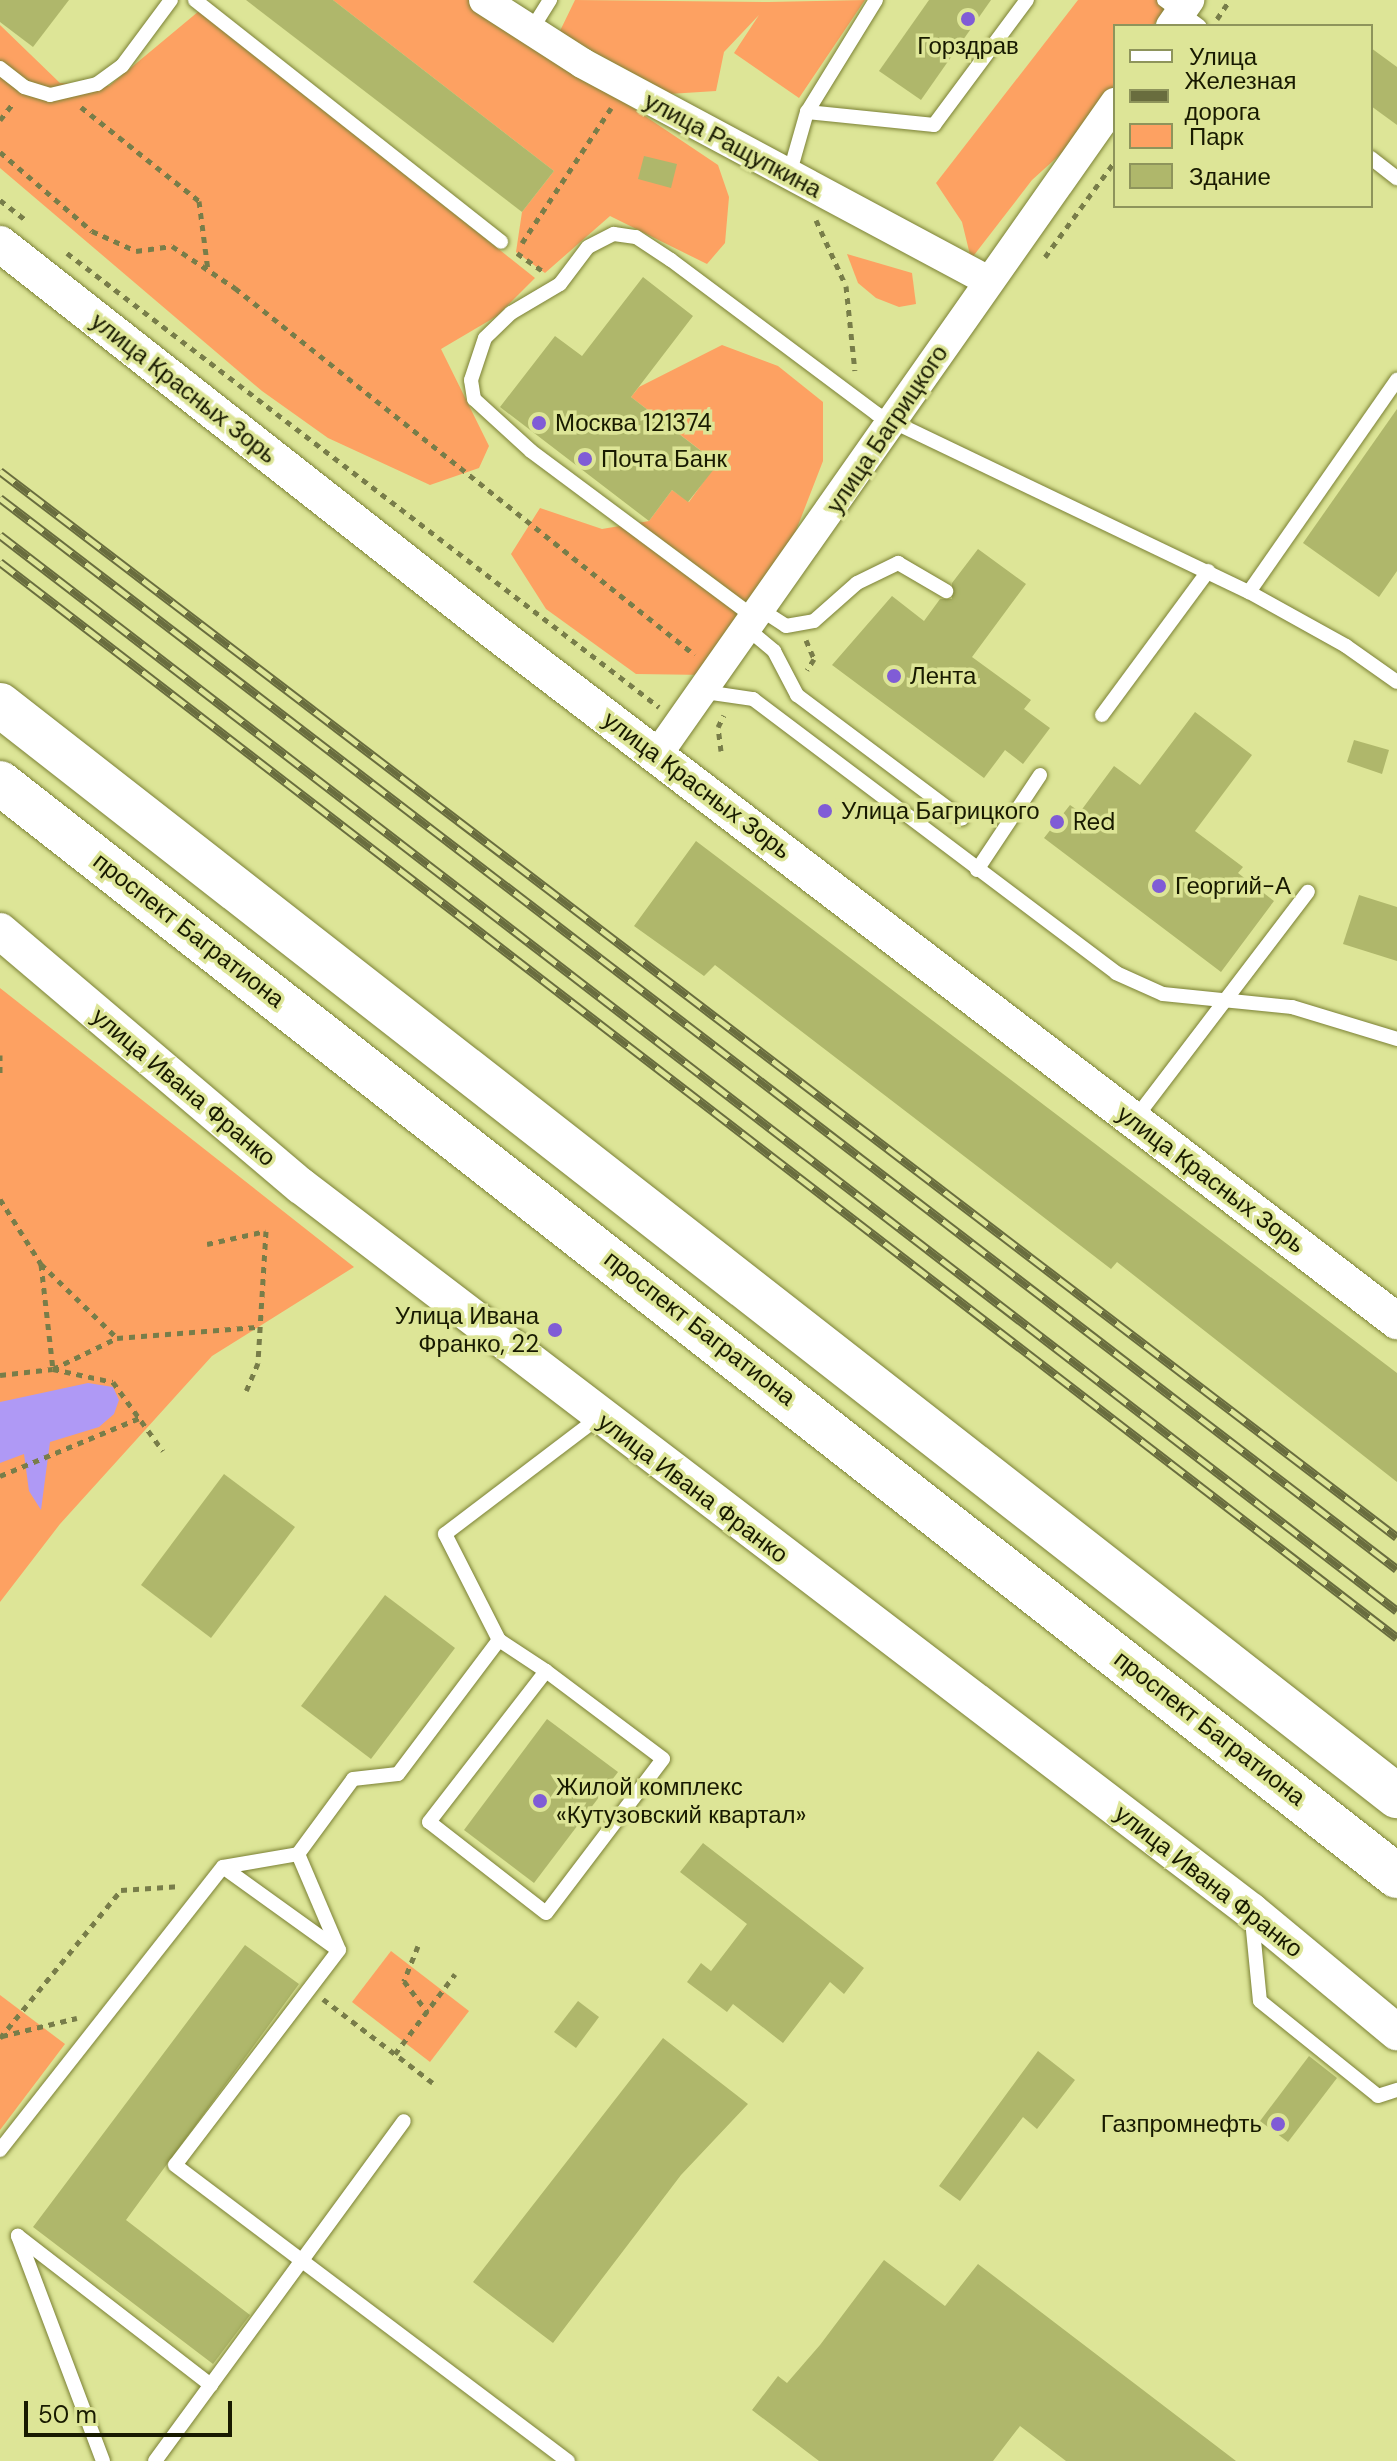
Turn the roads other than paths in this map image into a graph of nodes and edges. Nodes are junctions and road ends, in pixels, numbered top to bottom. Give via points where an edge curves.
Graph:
1 (171, 0) edge
2 (195, 0) edge
3 (484, 0) edge
4 (550, 0) edge
5 (876, 0) edge
6 (1027, 0) edge
7 (530, 32) junction
8 (0, 68) edge
9 (1113, 106) edge
10 (807, 112) junction
11 (1373, 160) edge
12 (789, 175) junction
13 (1397, 178) edge
14 (501, 242) road end
15 (0, 244) edge
16 (987, 280) junction
17 (1397, 380) edge
18 (893, 421) junction
19 (1208, 571) junction
20 (946, 591) dead end
21 (1249, 592) junction
22 (756, 620) junction
23 (1397, 682) edge
24 (705, 692) junction
25 (11, 713) edge
26 (1102, 715) dead end
27 (657, 755) junction
28 (1040, 775) dead end
29 (0, 783) edge
30 (962, 819) dead end
31 (977, 870) junction
32 (1308, 892) dead end
33 (0, 931) edge
34 (1222, 1003) junction
35 (1397, 1039) edge
36 (1134, 1120) junction
37 (1397, 1321) edge
38 (599, 1417) junction
39 (499, 1640) junction
40 (546, 1671) junction
41 (1397, 1796) edge
42 (298, 1854) junction
43 (223, 1867) junction
44 (1397, 1876) edge
45 (1251, 1911) junction
46 (339, 1950) junction
47 (1397, 2032) edge
48 (1397, 2090) edge
49 (404, 2121) dead end
50 (0, 2150) edge
51 (303, 2261) junction
52 (211, 2385) junction
53 (103, 2461) edge
54 (155, 2461) edge
55 (568, 2461) edge

1 - 8 lane via 122,66 97,84 65,94 24,87
2 - 14 lane
3 - 7 street, улица Ращупкина
4 - 7 lane
5 - 10 lane
6 - 10 lane via 934,125
7 - 12 street, улица Ращупкина
9 - 16 street, улица Багрицкого
10 - 12 lane
11 - 13 lane
12 - 16 street, улица Ращупкина
15 - 27 street, улица Красных Зорь
16 - 18 street, улица Багрицкого
17 - 21 lane
18 - 19 lane
18 - 22 street, улица Багрицкого
18 - 22 lane via 636,237 614,234 588,247 560,284 511,313 485,338 471,380 474,399 531,451
19 - 21 lane
19 - 26 lane
20 - 22 lane via 898,563 857,583 814,621 786,626
21 - 23 lane via 1346,646
22 - 24 street, улица Багрицкого
22 - 30 lane via 797,695
24 - 27 street, улица Багрицкого
24 - 31 lane via 753,699
25 - 41 main road
27 - 36 street, улица Красных Зорь
28 - 31 lane
29 - 44 main road, проспект Багратиона
31 - 34 lane via 1116,973 1163,994
32 - 34 lane
33 - 38 street, улица Ивана Франко via 301,1186
34 - 35 lane via 1292,1007
34 - 36 lane
36 - 37 street, улица Красных Зорь
38 - 39 lane via 445,1534
38 - 45 street, улица Ивана Франко
39 - 40 lane
39 - 42 lane via 398,1774 353,1779
40 - 40 lane via 663,1759 546,1913 429,1822
42 - 43 lane
42 - 46 lane
43 - 46 lane
43 - 50 lane
45 - 47 street, улица Ивана Франко
45 - 48 lane via 1260,2001 1378,2096
46 - 51 lane via 175,2165
49 - 51 lane
51 - 52 lane
51 - 55 lane
52 - 53 lane via 18,2236
52 - 54 lane

